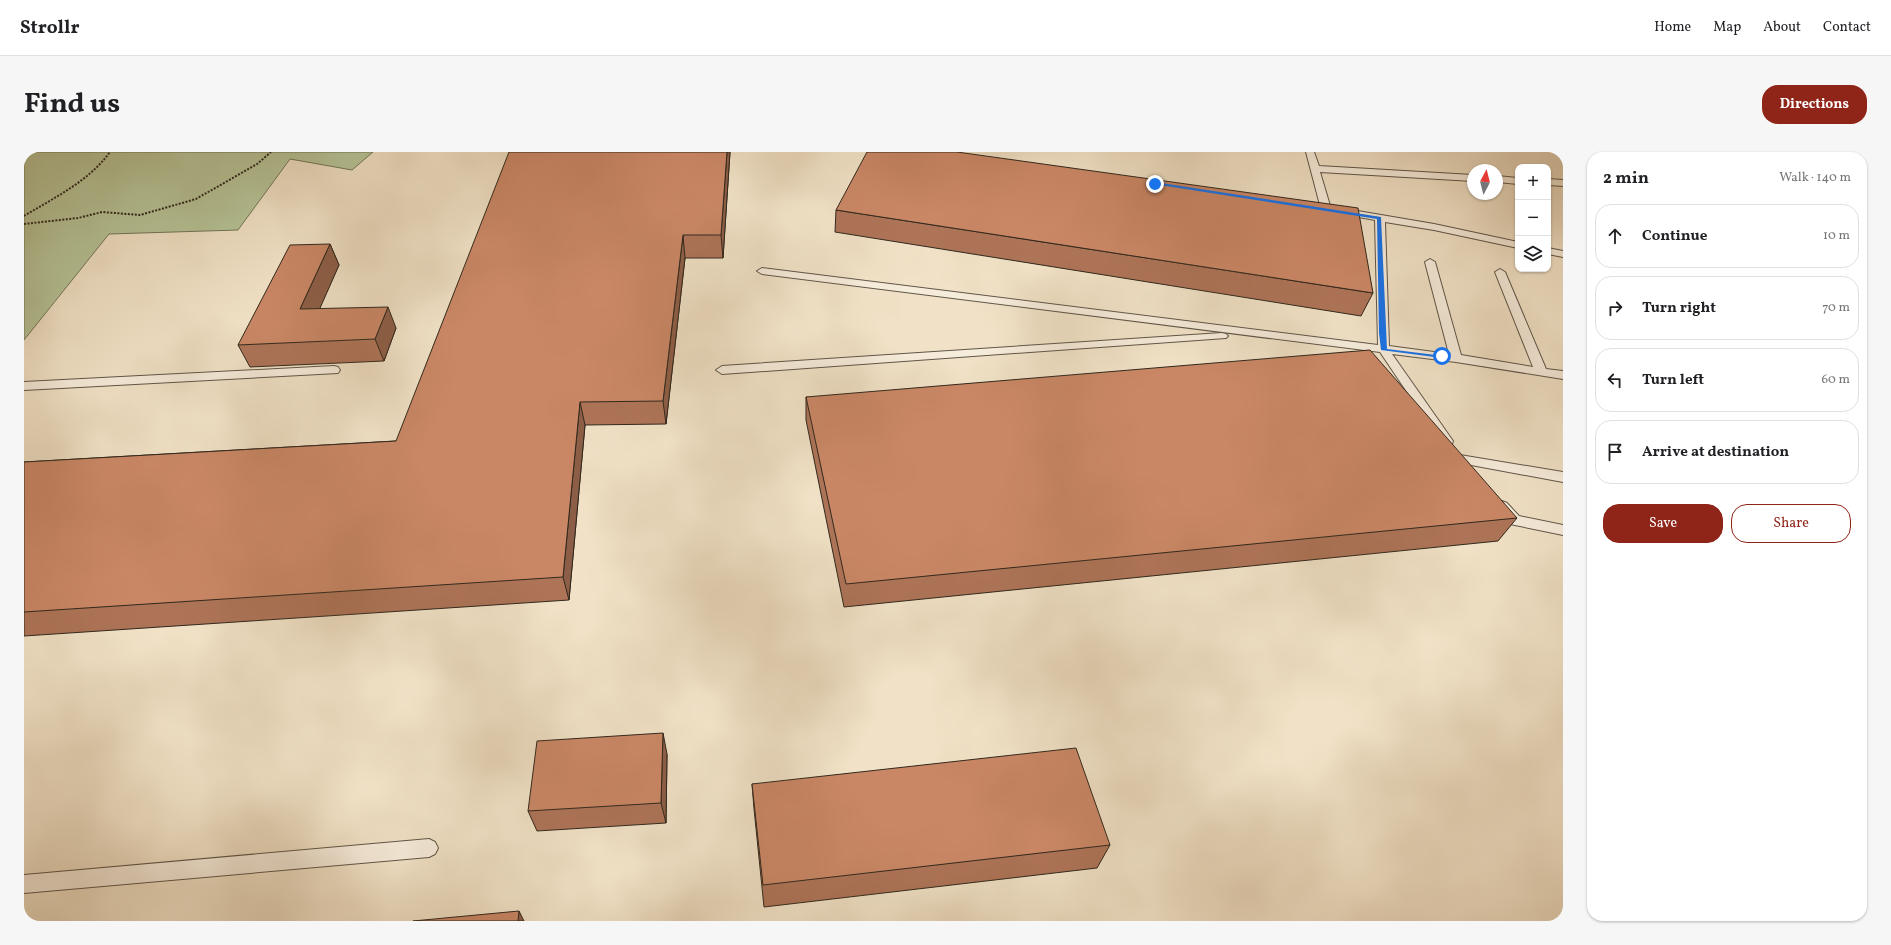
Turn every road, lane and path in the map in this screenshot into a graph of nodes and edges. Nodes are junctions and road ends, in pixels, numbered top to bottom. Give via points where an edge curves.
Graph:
1 (110, 152) edge
2 (271, 152) edge
3 (1310, 152) edge
4 (1315, 169) junction
5 (1467, 178) edge
6 (1503, 179) edge
7 (1515, 180) edge
8 (1551, 182) edge
9 (1563, 183) edge
10 (24, 216) edge
11 (1380, 218) junction
12 (24, 224) edge
13 (1515, 244) edge
14 (1551, 252) edge
15 (1563, 254) edge
16 (1430, 262) dead end
17 (762, 271) dead end
18 (1500, 272) dead end
19 (1254, 334) junction
20 (1384, 350) junction
21 (1456, 358) junction
22 (334, 370) dead end
23 (722, 370) dead end
24 (1541, 371) junction
25 (1563, 375) edge
26 (24, 386) edge
27 (1460, 459) junction
28 (1475, 476) edge
29 (1563, 477) edge
30 (1495, 498) edge
31 (1563, 530) edge
32 (429, 848) dead end
33 (24, 884) edge

1 - 10 path via 103,163 83,180
2 - 12 path via 257,164 196,199 140,215 102,212 78,218
3 - 4 lane
4 - 5 lane
4 - 11 lane via 1322,208
6 - 7 lane
8 - 9 lane
11 - 13 lane
11 - 20 lane
14 - 15 lane
16 - 21 lane
17 - 19 lane
18 - 24 lane
19 - 20 lane
19 - 23 lane
20 - 21 lane
20 - 27 lane
21 - 24 lane
22 - 26 lane
24 - 25 lane
27 - 28 lane
27 - 29 lane
30 - 31 lane via 1515,520
32 - 33 lane

